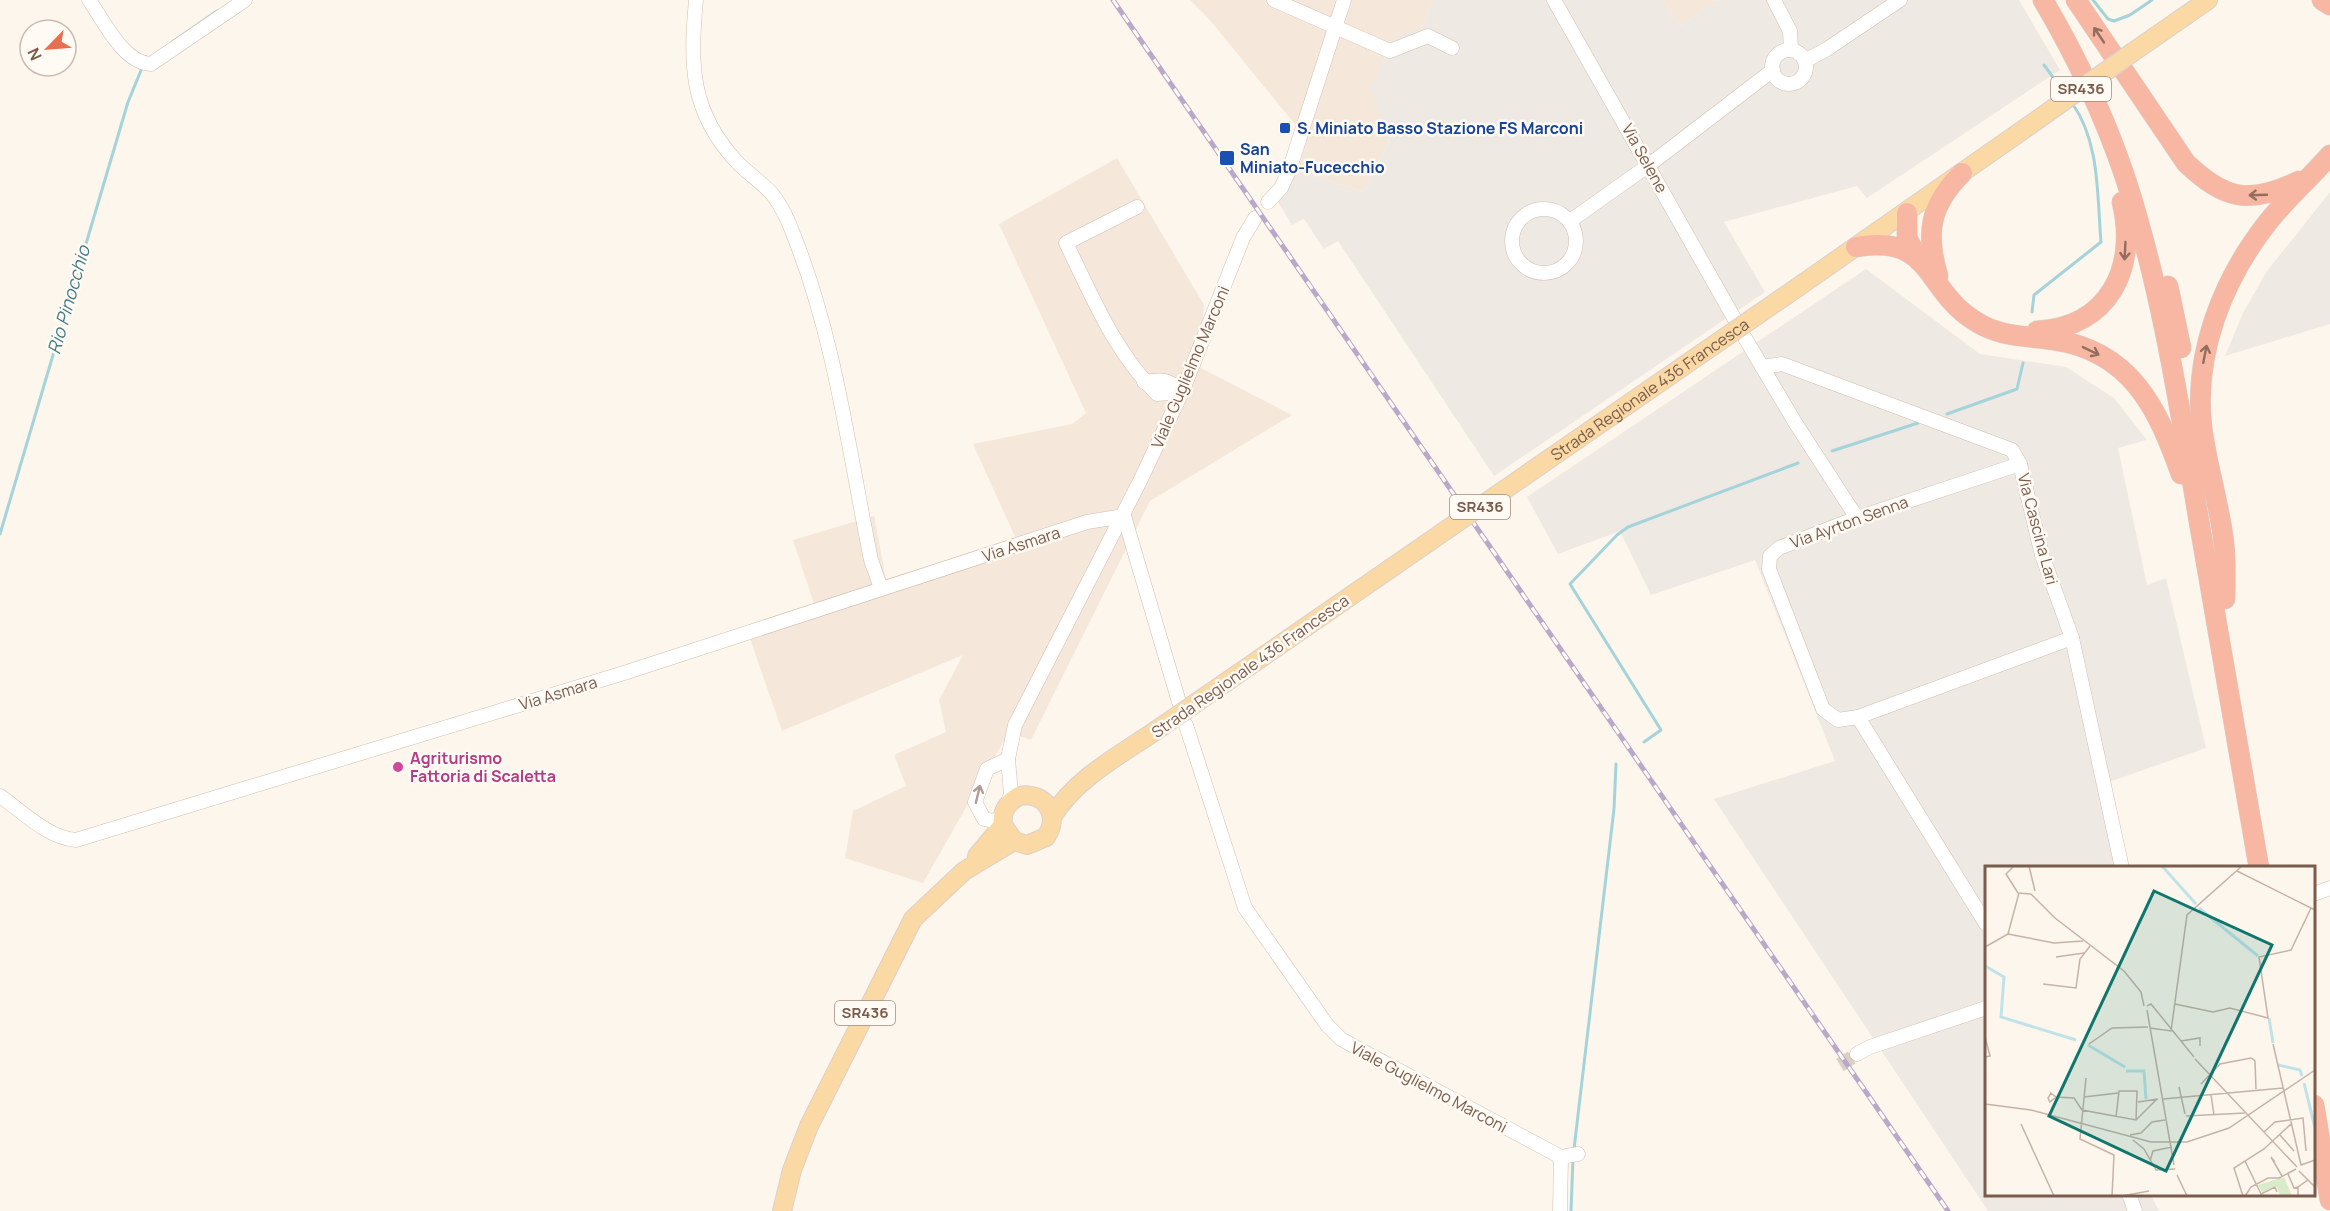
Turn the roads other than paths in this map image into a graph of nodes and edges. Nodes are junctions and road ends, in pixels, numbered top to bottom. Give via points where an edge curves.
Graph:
1 (89, 0) edge
2 (245, 0) edge
3 (696, 0) edge
4 (1275, 0) edge
5 (1344, 0) edge
6 (1554, 0) edge
7 (1774, 0) edge
8 (1900, 0) edge
9 (2043, 0) edge
10 (2057, 0) edge
11 (2076, 0) edge
12 (2208, 0) edge
13 (2322, 0) edge
14 (2330, 5) edge
15 (1334, 26) junction
16 (1452, 48) dead end
17 (1791, 50) junction
18 (2074, 53) junction
19 (1805, 60) junction
20 (1773, 70) junction
21 (2330, 155) edge
22 (1649, 165) junction
23 (1962, 173) junction
24 (2312, 174) junction
25 (1268, 202) dead end
26 (1137, 207) dead end
27 (1908, 212) junction
28 (1255, 218) dead end
29 (1570, 221) junction
30 (1930, 237) junction
31 (1856, 247) junction
32 (1919, 259) junction
33 (1940, 285) junction
34 (1734, 318) dead end
35 (2014, 335) junction
36 (1745, 338) dead end
37 (1197, 355) junction
38 (1762, 367) junction
39 (1163, 379) junction
40 (1144, 381) junction
41 (1182, 392) junction
42 (1157, 394) junction
43 (1173, 411) junction
44 (2020, 464) junction
45 (1124, 516) junction
46 (1857, 518) junction
47 (882, 588) junction
48 (2225, 599) junction
49 (2072, 638) junction
50 (1179, 702) dead end
51 (1858, 717) junction
52 (1186, 725) dead end
53 (1008, 762) junction
54 (2242, 773) junction
55 (1090, 776) junction
56 (0, 796) edge
57 (1037, 797) junction
58 (1004, 815) junction
59 (1052, 817) junction
60 (1014, 841) junction
61 (2122, 866) edge
62 (2259, 866) edge
63 (2272, 866) edge
64 (964, 871) junction
65 (2330, 888) edge
66 (2315, 893) edge
67 (1985, 922) edge
68 (1985, 1008) edge
69 (1857, 1054) tunnel mouth
70 (2315, 1117) edge
71 (2315, 1190) edge
72 (2130, 1196) edge
73 (2330, 1200) edge
74 (782, 1211) edge
75 (1560, 1211) edge
76 (2135, 1211) edge
77 (2319, 1211) edge

1 - 2 street via 126,52 139,63 151,64
3 - 47 street via 691,58 701,107 735,160 772,194 794,234 827,342 871,560
4 - 15 street
5 - 15 street
6 - 22 street, Via Selene
7 - 17 street via 1790,31
8 - 19 street
9 - 18 highway
10 - 48 highway via 2090,58 2118,122 2157,242 2175,314
24 -> 11 highway via 2267,195 2228,192 2206,182 2186,163
12 - 23 main road, Strada Regionale 436 Francesca / SR436, bridge
13 - 14 highway
15 - 16 street via 1390,51 1428,36
15 - 25 street via 1289,171
17 - 19 street
17 - 20 street via 1777,56
18 -> 35 highway via 2125,217 2124,265 2105,301 2086,317 2062,328
18 - 54 highway via 2125,177 2160,312
19 - 20 street via 1803,76 1794,83 1779,80
20 - 22 street
21 - 24 highway
22 - 29 street
22 - 34 street, Via Selene
23 - 27 main road, Strada Regionale 436 Francesca / SR436
23 - 30 highway via 1939,202
48 -> 24 highway via 2224,545 2202,426 2201,378 2206,348 2231,279 2268,221
26 - 40 street via 1066,243 1111,334
27 - 30 highway via 1922,223
27 - 31 main road, Strada Regionale 436 Francesca / SR436
27 - 32 highway via 1908,242
28 - 37 street, Viale Guglielmo Marconi via 1243,238
29 - 29 street via 1551,210 1529,212 1514,228 1512,249 1517,260 1544,274 1563,268 1575,251
30 - 33 highway
31 - 32 highway via 1893,245
31 - 55 main road, Strada Regionale 436 Francesca / SR436, bridge
32 - 33 highway
33 - 35 highway via 1974,321 1996,332
35 -> 54 highway via 2067,342 2096,353 2124,372 2152,405 2185,486 2222,695
36 - 38 street
37 - 39 street via 1180,371
37 - 41 street, Viale Guglielmo Marconi
38 - 44 street, Via Cascina Lari via 1782,364 2002,446 2012,450
38 - 46 street
39 - 40 street
39 - 41 street via 1173,382
40 - 42 street
41 - 42 street
41 - 43 street, Viale Guglielmo Marconi
42 - 43 street
43 - 45 street, Viale Guglielmo Marconi
44 - 46 street, Via Ayrton Senna
44 - 49 street, Via Cascina Lari via 2042,555
45 - 47 street, Via Asmara via 1087,522
45 - 50 street
45 - 53 street, Viale Guglielmo Marconi via 1015,725
46 - 51 street, Via Ayrton Senna via 1779,548 1770,556 1768,569 1823,708 1838,720
47 - 56 street, Via Asmara via 624,673 76,840 54,834
48 - 63 highway
49 - 51 street, Via Ayrton Senna
49 - 61 street, Via Cascina Lari
51 - 67 street
52 - 75 street, Viale Guglielmo Marconi via 1245,908 1334,1032 1357,1048 1569,1156
53 - 57 street via 1022,787
53 - 58 street, Viale Guglielmo Marconi via 1011,794
58 -> 53 street via 994,821 984,819 975,802 987,769
54 - 62 highway
55 - 57 main road, Strada Regionale 436 Francesca / SR436 via 1069,788
55 - 59 main road, Strada Regionale 436 Francesca / SR436
57 - 58 main road, Strada Regionale 436 Francesca / SR436 via 1019,796
57 - 59 main road via 1048,806
58 - 60 main road
58 - 64 main road, Strada Regionale 436 Francesca / SR436
59 - 60 main road, Strada Regionale 436 Francesca / SR436 via 1050,831 1041,841 1028,845
60 - 64 main road, Strada Regionale 436 Francesca / SR436
64 - 74 main road, Strada Regionale 436 Francesca / SR436 via 913,919 814,1115 792,1170
65 - 66 street
68 - 69 street
70 - 73 highway
71 - 77 highway
72 - 76 street

